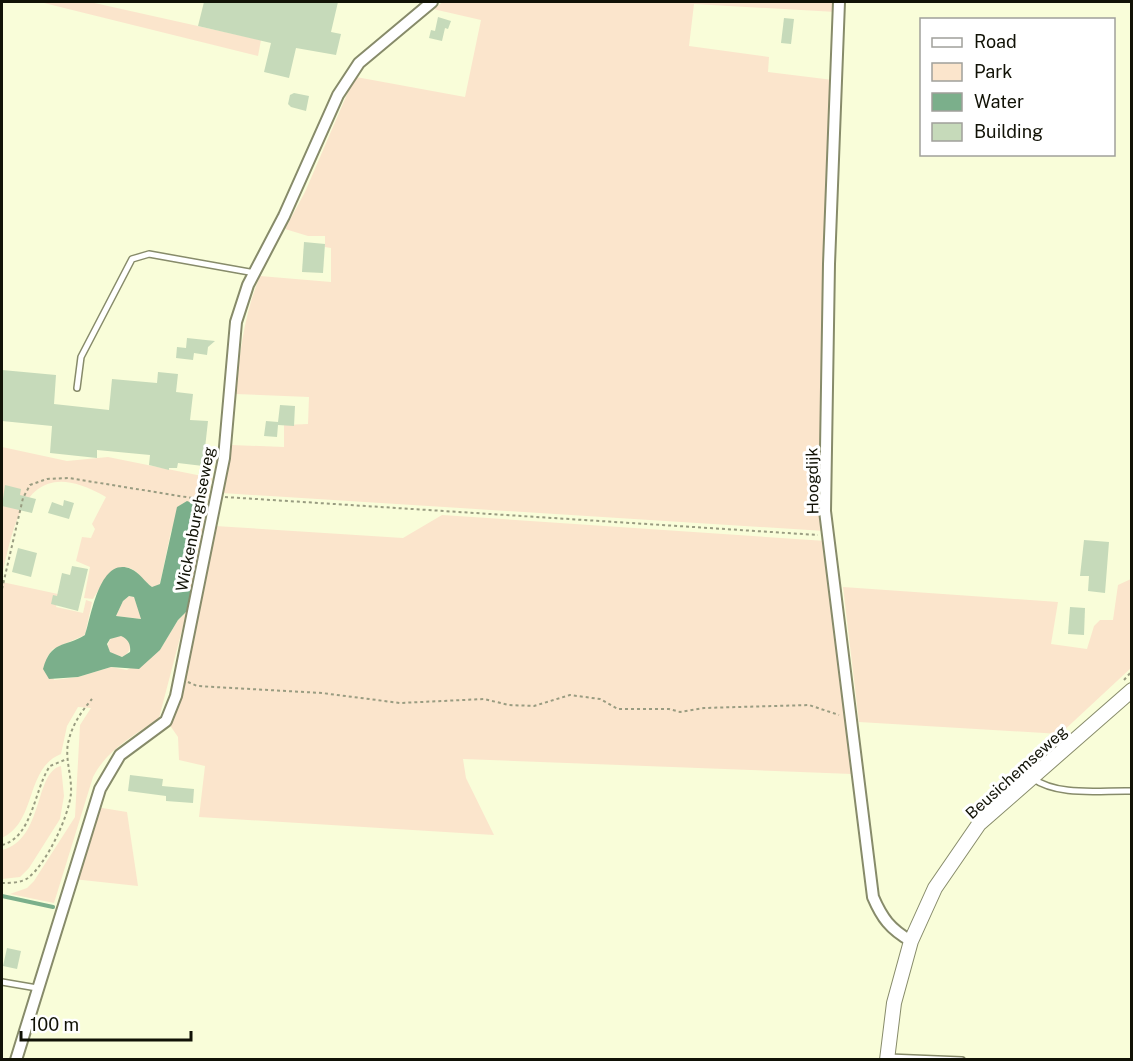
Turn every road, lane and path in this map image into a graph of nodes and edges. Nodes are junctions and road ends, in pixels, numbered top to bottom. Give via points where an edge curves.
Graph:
1 (432, 2) edge
2 (839, 2) edge
3 (255, 273) junction
4 (77, 388) dead end
5 (216, 499) junction
6 (829, 536) junction
7 (2, 589) edge
8 (179, 681) junction
9 (1131, 690) edge
10 (92, 699) dead end
11 (850, 715) junction
12 (67, 759) junction
13 (1030, 777) junction
14 (1131, 791) edge
15 (2, 845) edge
16 (2, 883) edge
17 (911, 941) junction
18 (2, 982) edge
19 (37, 988) junction
20 (887, 1058) edge
21 (16, 1059) edge
22 (962, 1059) edge

1 - 3 street, Wickenburghseweg via 359,63 338,95
2 - 6 street, Hoogdijk via 828,264 825,511
3 - 4 lane via 149,254 132,259 81,357
3 - 5 street, Wickenburghseweg via 236,322 224,458
5 - 6 path
5 - 7 path via 69,478 30,484 23,498
5 - 8 street, Wickenburghseweg
6 - 11 street, Hoogdijk
8 - 11 path via 197,686 322,693 400,703 484,699 534,706 570,694 600,699 618,709 680,712 809,705 837,715
8 - 19 street, Wickenburghseweg via 166,720 120,755 100,789
9 - 13 street, Beusichemseweg
10 - 12 path via 77,717
11 - 17 street, Hoogdijk via 873,897 882,918
12 - 15 path via 50,766 25,826
12 - 16 path via 71,789 68,814 56,838 28,879
13 - 14 lane via 1042,786 1058,789
13 - 17 street, Beusichemseweg via 979,824 935,888
17 - 20 street, Beusichemseweg via 894,1003
18 - 19 lane
19 - 21 street, Wickenburghseweg
20 - 22 lane

